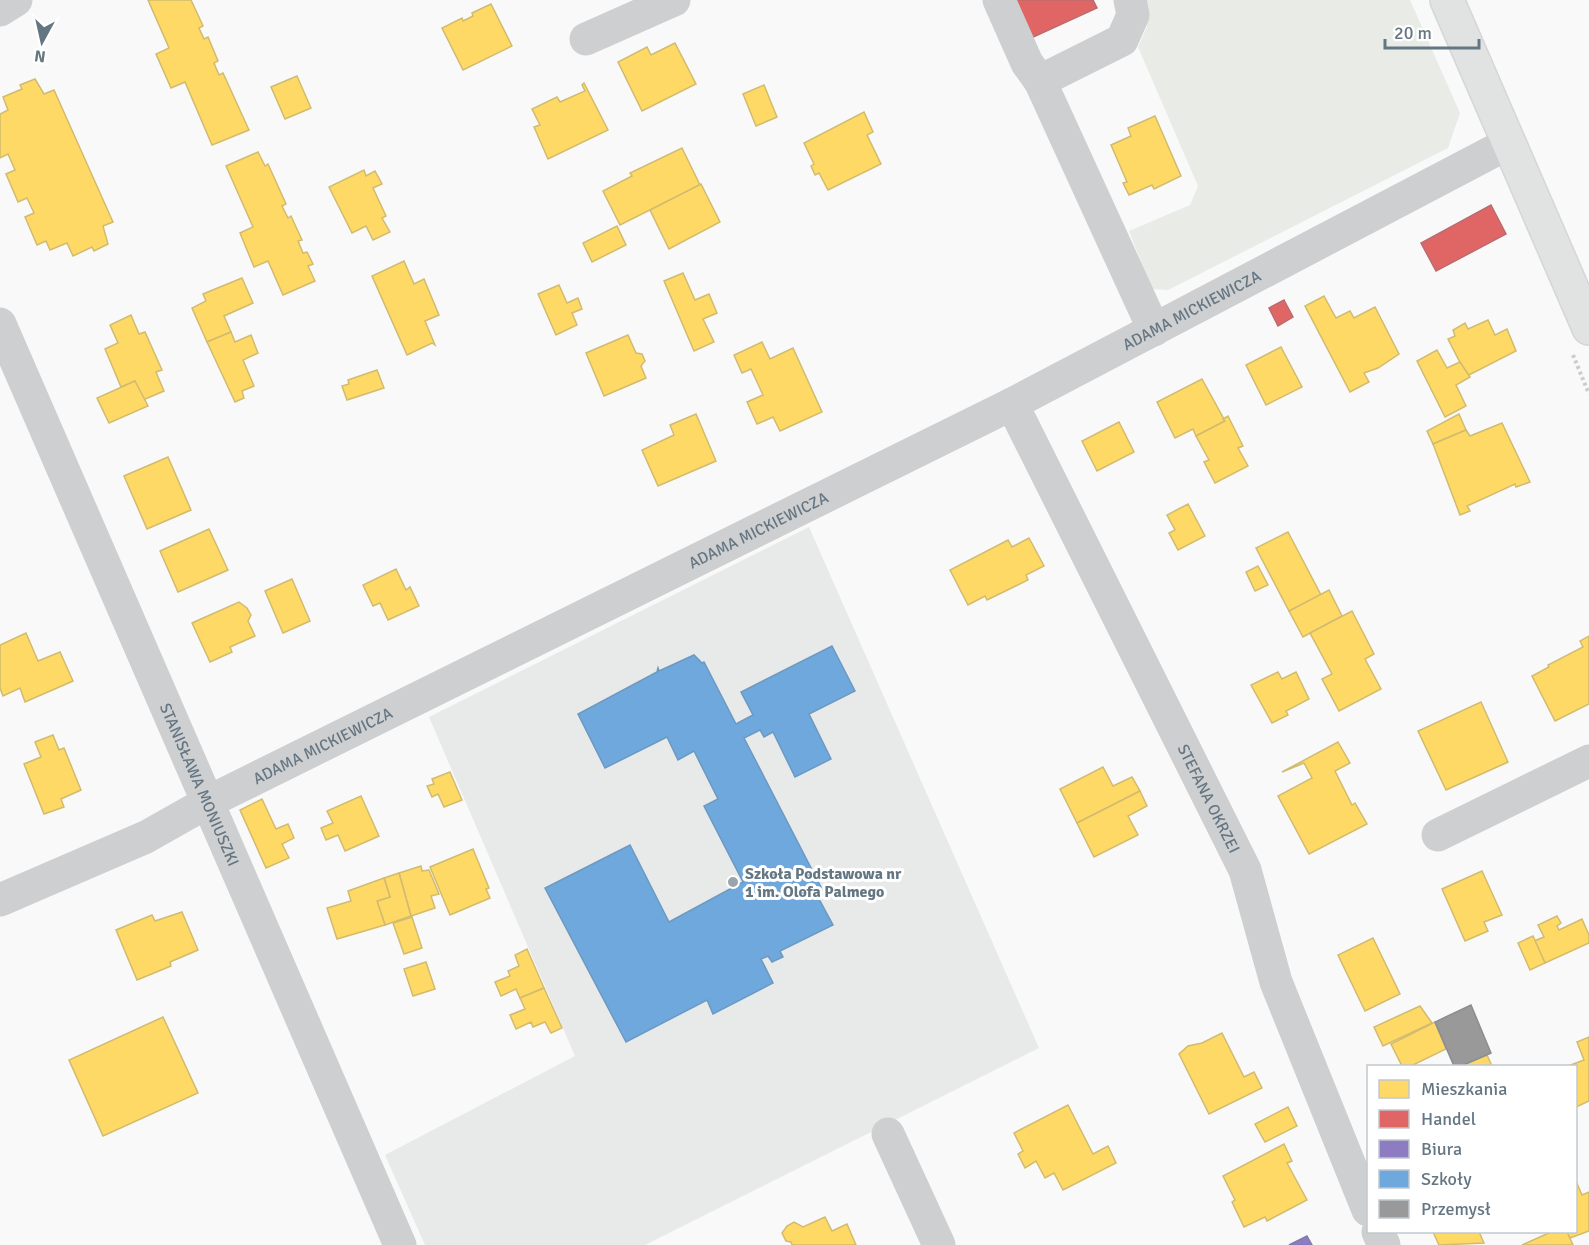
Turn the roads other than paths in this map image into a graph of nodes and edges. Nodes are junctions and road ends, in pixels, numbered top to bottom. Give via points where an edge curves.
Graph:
1 (16, 0) edge
2 (674, 0) edge
3 (999, 0) edge
4 (1130, 0) edge
5 (1447, 0) edge
6 (0, 10) edge
7 (586, 39) dead end
8 (1041, 81) junction
9 (1509, 143) junction
10 (0, 324) edge
11 (1589, 328) edge
12 (1154, 330) junction
13 (1012, 404) junction
14 (1589, 761) edge
15 (208, 802) junction
16 (1438, 835) dead end
17 (0, 900) edge
18 (888, 1134) dead end
19 (1367, 1208) edge
20 (400, 1245) edge
21 (939, 1245) edge

1 - 6 street
2 - 7 street
3 - 8 street via 1027,63
4 - 8 street via 1133,15 1122,40
5 - 9 main road
8 - 12 street
9 - 11 main road
9 - 12 street, ADAMA MICKIEWICZA
10 - 15 street, STANISŁAWA MONIUSZKI
12 - 13 street, ADAMA MICKIEWICZA
13 - 15 street, ADAMA MICKIEWICZA
13 - 19 street, STEFANA OKRZEI via 1245,870 1276,982
14 - 16 street
15 - 17 street, ADAMA MICKIEWICZA via 146,837
15 - 20 street, STANISŁAWA MONIUSZKI
18 - 21 street

